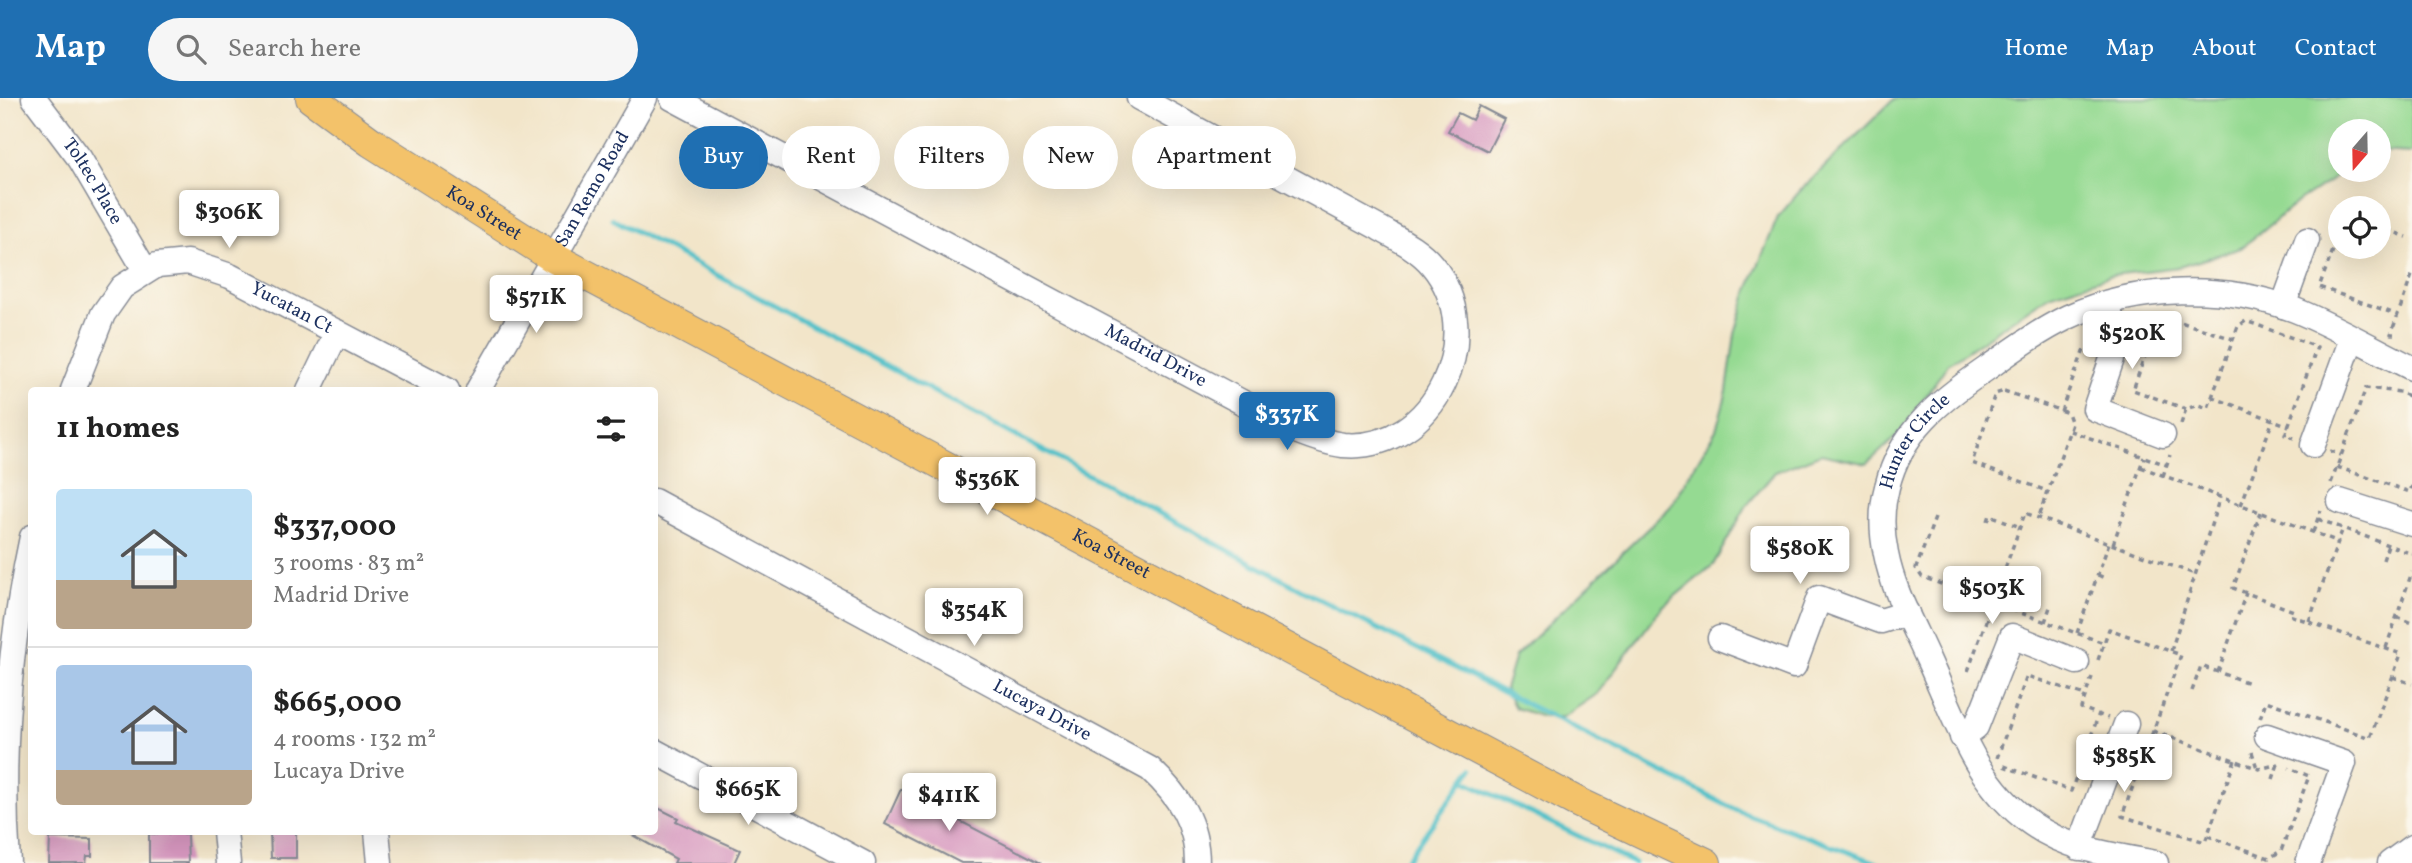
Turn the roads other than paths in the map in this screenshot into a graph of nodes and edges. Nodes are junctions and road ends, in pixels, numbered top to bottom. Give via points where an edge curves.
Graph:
1 (34, 98) edge
2 (312, 98) edge
3 (645, 98) edge
4 (672, 98) edge
5 (1139, 98) edge
6 (2307, 240) dead end
7 (554, 258) junction
8 (145, 270) junction
9 (2107, 303) junction
10 (2283, 306) junction
11 (337, 332) junction
12 (2352, 338) junction
13 (2412, 368) edge
14 (74, 387) edge
15 (310, 387) edge
16 (441, 387) edge
17 (480, 387) edge
18 (2171, 440) road end
19 (2313, 445) road end
20 (2340, 501) dead end
21 (658, 504) edge
22 (2412, 524) edge
23 (28, 556) edge
24 (1907, 613) junction
25 (1720, 638) dead end
26 (2089, 667) road end
27 (2126, 724) road end
28 (2258, 734) road end
29 (1962, 737) junction
30 (658, 753) edge
31 (225, 835) edge
32 (377, 835) edge
33 (2412, 847) edge
34 (2079, 848) junction
35 (8, 863) edge
36 (228, 863) edge
37 (380, 863) edge
38 (863, 863) edge
39 (1197, 863) edge
40 (1706, 863) edge
41 (2155, 863) edge
42 (2308, 863) edge
43 (2390, 863) edge

1 - 8 street, Toltec Place via 80,159
2 - 7 main road, Koa Street via 428,179
3 - 7 street, San Remo Road
4 - 5 street, Madrid Drive via 1296,431 1330,443 1357,444 1387,437 1416,420 1440,391 1457,340 1450,295 1433,266 1413,247
6 - 10 street
7 - 17 street, San Remo Road
7 - 40 main road, Koa Street via 1472,747
8 - 11 street, Yucatan Ct via 171,262 211,268
8 - 14 street, Yucatan Ct via 122,287 103,314
9 - 10 street, Hunter Circle via 2160,293 2203,292
9 - 18 street via 2118,341 2095,409
9 - 24 street, Hunter Circle via 2067,317 2028,340 1936,405 1910,435 1892,469 1882,517 1889,569
10 - 12 street, Hunter Circle
11 - 15 street
11 - 16 street, Yucatan Ct
12 - 13 street, Hunter Circle
12 - 19 street
20 - 22 street
21 - 39 street, Lucaya Drive via 1150,769 1191,822
23 - 35 street via 8,674
24 - 25 street via 1881,621 1819,598 1794,666
24 - 29 street, Hunter Circle
26 - 29 street via 2012,636 1976,727
27 - 34 street
28 - 42 street via 2344,763
29 - 34 street, Hunter Circle via 1983,775 2005,801 2046,834
30 - 38 street
31 - 36 street
32 - 37 street
33 - 43 street
34 - 41 street, Hunter Circle

